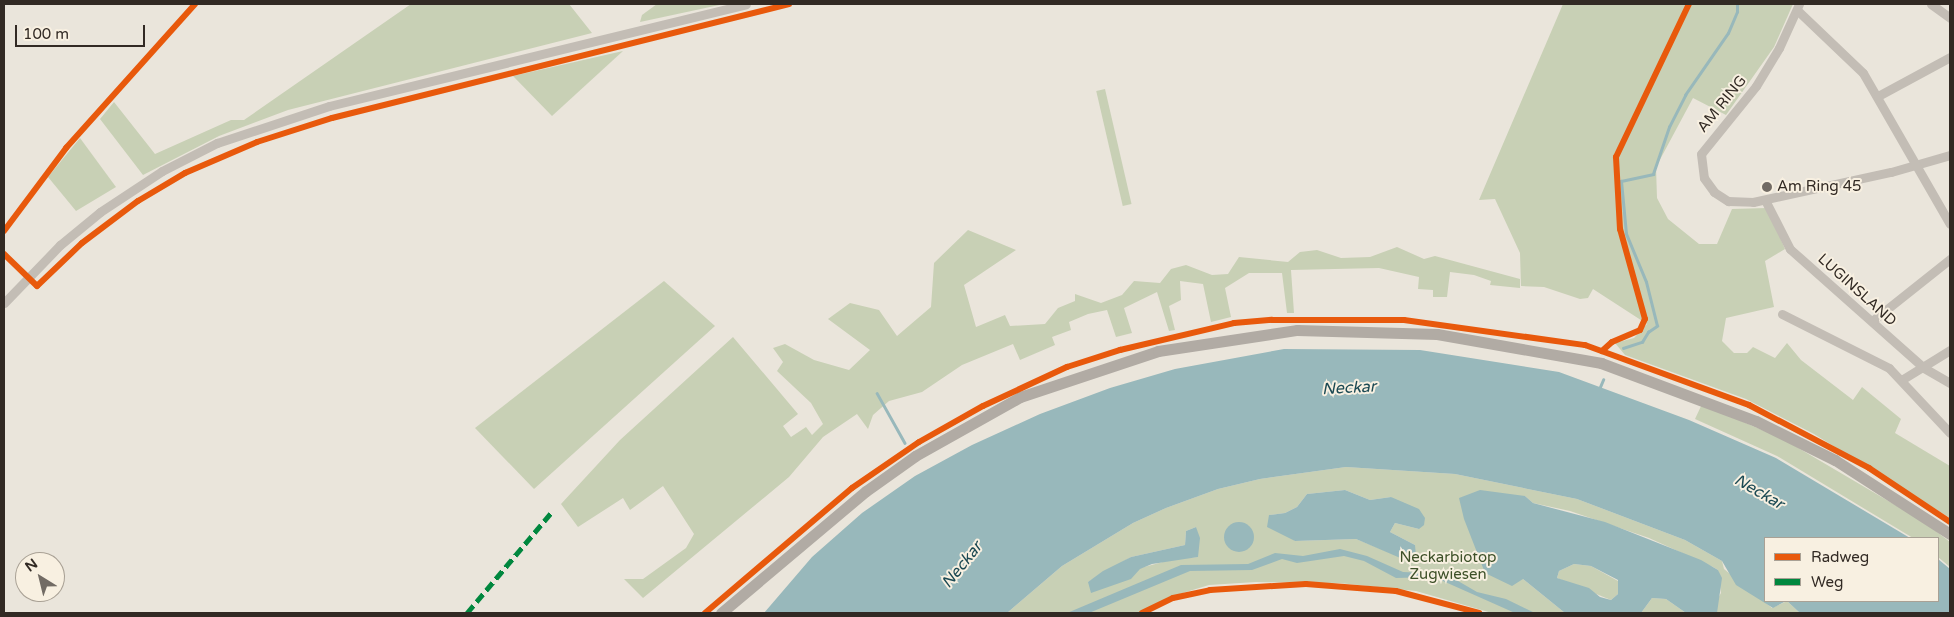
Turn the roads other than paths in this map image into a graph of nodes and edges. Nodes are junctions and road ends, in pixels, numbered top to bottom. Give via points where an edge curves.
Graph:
1 (746, 4) edge
2 (1931, 4) edge
3 (1798, 7) edge
4 (1950, 18) edge
5 (1950, 57) edge
6 (1878, 96) junction
7 (1950, 155) edge
8 (1917, 166) junction
9 (1765, 200) junction
10 (1950, 224) edge
11 (1950, 259) edge
12 (4, 303) edge
13 (1782, 314) dead end
14 (1872, 321) junction
15 (1950, 350) edge
16 (1924, 368) junction
17 (1903, 379) junction
18 (1950, 383) edge
19 (1950, 433) edge
20 (1950, 534) edge
21 (721, 613) edge

1 - 12 street via 329,106 217,143 162,171 100,212 60,245
2 - 4 street
3 - 6 street via 1851,58
3 - 9 street, AM RING via 1756,86 1702,154 1704,178 1721,197 1740,204
5 - 6 street
6 - 8 street
7 - 8 street, AM RING
8 - 9 street, AM RING
8 - 10 street
9 - 14 street, LUGINSLAND via 1790,248
11 - 14 street
13 - 17 street via 1889,368
14 - 16 street, LUGINSLAND
15 - 16 street
16 - 17 street
16 - 18 street, LUGINSLAND
17 - 19 street
20 - 21 main road via 1835,460 1756,420 1601,363 1437,334 1297,330 1193,343 1055,383 963,427 866,491

